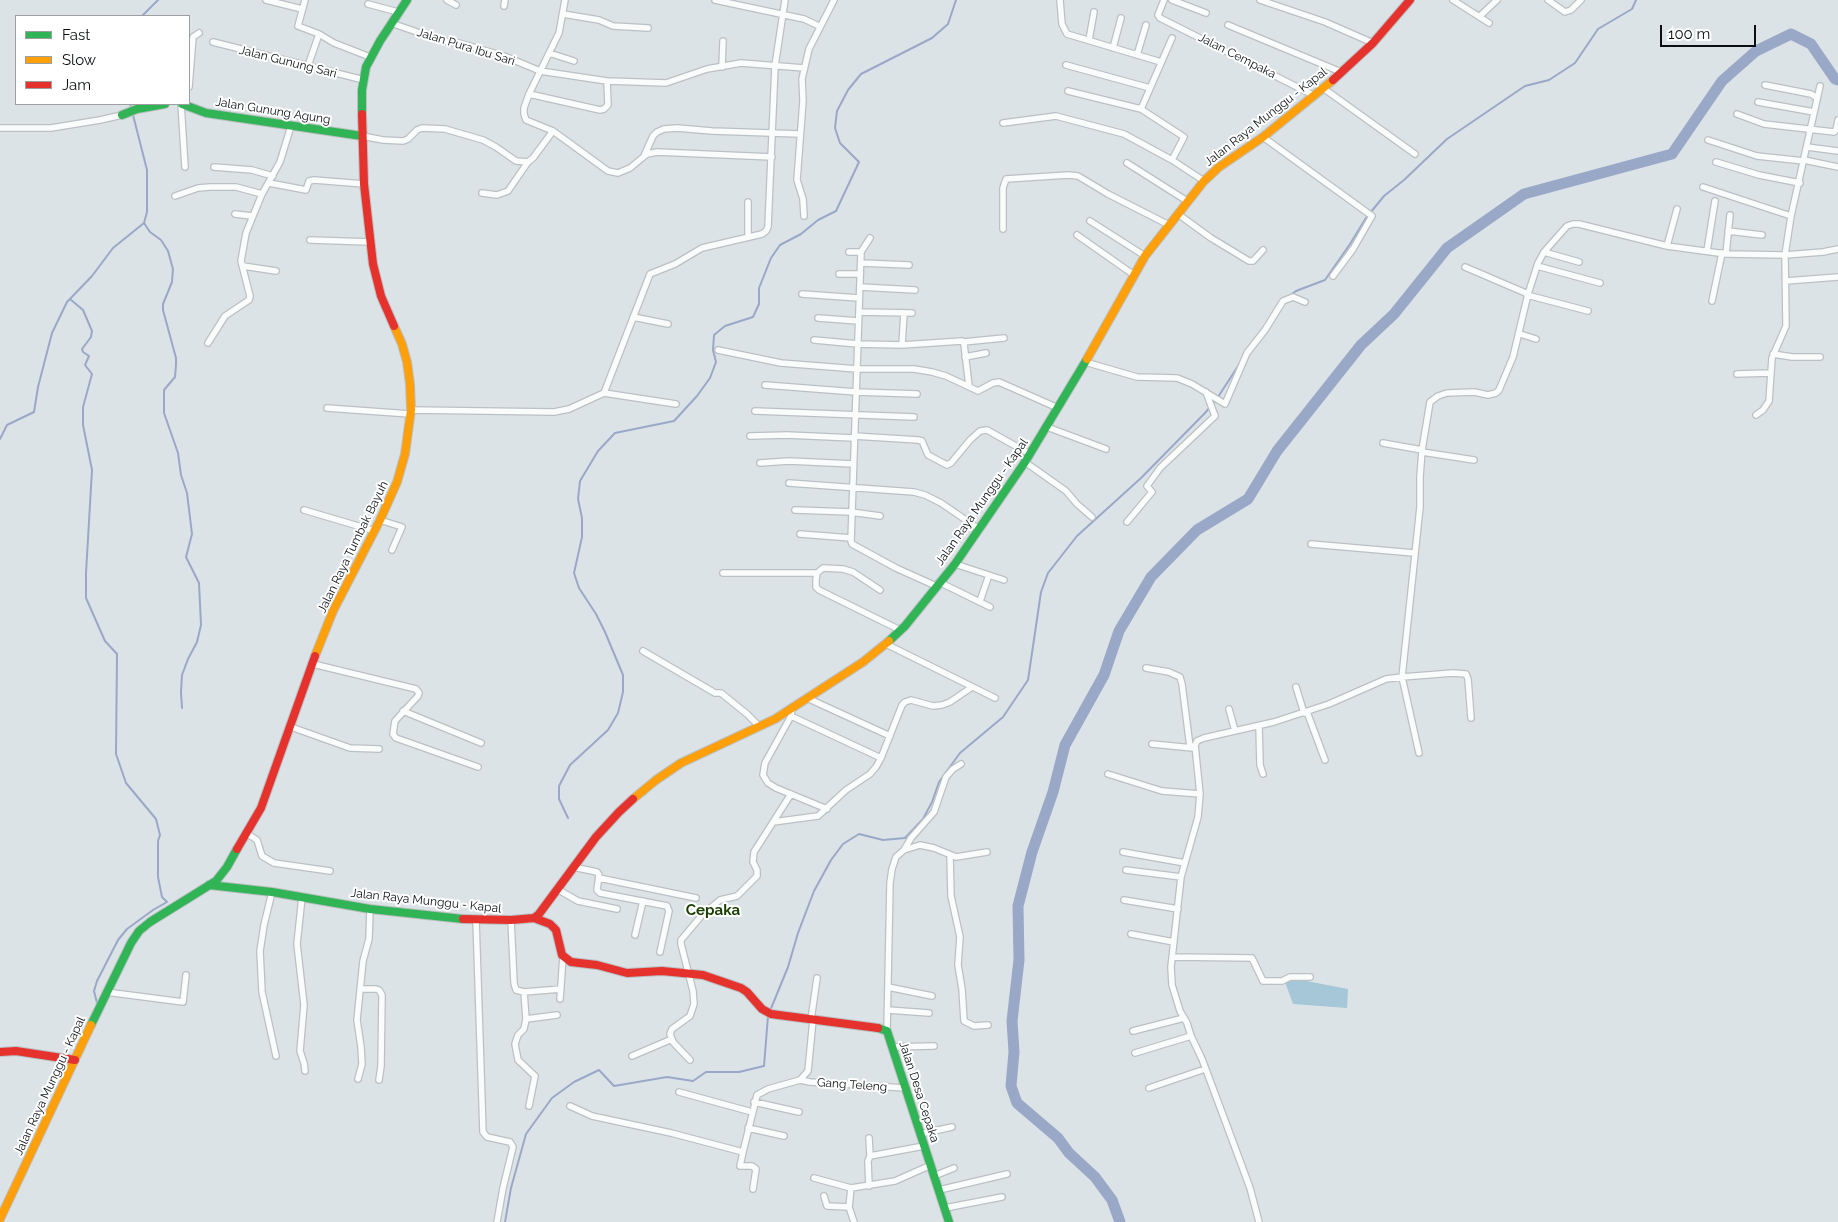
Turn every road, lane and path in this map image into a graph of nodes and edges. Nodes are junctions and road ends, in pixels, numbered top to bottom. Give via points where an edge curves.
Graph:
1 (266, 0) edge
2 (305, 0) edge
3 (407, 0) edge
4 (447, 0) edge
5 (565, 0) edge
6 (715, 0) edge
7 (786, 0) edge
8 (834, 0) edge
9 (1060, 0) edge
10 (1164, 0) edge
11 (1172, 0) edge
12 (1260, 0) edge
13 (1410, 0) edge
14 (1453, 0) edge
15 (1497, 0) edge
16 (1548, 0) edge
17 (1580, 0) edge
18 (368, 4) dead end
19 (456, 5) dead end
20 (302, 9) junction
21 (398, 12) junction
22 (1094, 12) dead end
23 (1206, 13) dead end
24 (563, 14) junction
25 (782, 15) junction
26 (1480, 16) junction
27 (1121, 18) dead end
28 (391, 23) junction
29 (1489, 23) dead end
30 (1228, 25) dead end
31 (819, 26) junction
32 (1146, 26) dead end
33 (648, 28) dead end
34 (199, 33) dead end
35 (319, 34) junction
36 (1172, 38) dead end
37 (1089, 40) junction
38 (723, 41) dead end
39 (213, 42) dead end
40 (1373, 43) junction
41 (1113, 48) junction
42 (549, 53) junction
43 (1136, 55) junction
44 (370, 57) junction
45 (574, 61) dead end
46 (1161, 62) junction
47 (1066, 65) dead end
48 (308, 66) junction
49 (775, 66) junction
50 (722, 67) junction
51 (804, 68) junction
52 (540, 71) junction
53 (1341, 72) junction
54 (190, 74) edge
55 (364, 80) junction
56 (608, 81) junction
57 (1765, 85) dead end
58 (1820, 86) dead end
59 (1150, 88) junction
60 (1323, 88) junction
61 (1068, 91) dead end
62 (529, 94) junction
63 (1316, 96) junction
64 (1817, 98) junction
65 (1758, 102) dead end
66 (159, 105) edge
67 (184, 105) edge
68 (187, 105) edge
69 (1141, 109) junction
70 (1814, 112) junction
71 (1737, 114) dead end
72 (122, 115) joint
73 (1838, 120) edge
74 (1004, 123) dead end
75 (291, 126) junction
76 (0, 128) edge
77 (1810, 130) junction
78 (553, 131) junction
79 (772, 134) junction
80 (800, 134) junction
81 (362, 136) junction
82 (1263, 136) junction
83 (1708, 140) dead end
84 (1807, 147) junction
85 (1838, 151) edge
86 (1415, 154) dead end
87 (644, 156) junction
88 (772, 157) junction
89 (1172, 160) junction
90 (1804, 161) junction
91 (528, 162) junction
92 (1716, 162) dead end
93 (1127, 163) dead end
94 (214, 167) dead end
95 (1838, 167) edge
96 (185, 168) dead end
97 (272, 176) junction
98 (1204, 182) junction
99 (270, 183) junction
100 (1800, 183) junction
101 (364, 184) junction
102 (1703, 187) dead end
103 (482, 193) dead end
104 (262, 194) junction
105 (176, 196) dead end
106 (1187, 201) junction
107 (1715, 201) dead end
108 (748, 202) dead end
109 (1677, 209) dead end
110 (236, 214) dead end
111 (1178, 214) junction
112 (1730, 215) dead end
113 (252, 216) junction
114 (804, 216) dead end
115 (1791, 216) junction
116 (1090, 221) dead end
117 (1168, 225) junction
118 (1003, 229) dead end
119 (1728, 231) junction
120 (1077, 235) dead end
121 (1762, 235) dead end
122 (748, 237) junction
123 (870, 238) dead end
124 (310, 240) dead end
125 (370, 242) junction
126 (1667, 246) junction
127 (1838, 249) edge
128 (1262, 250) dead end
129 (1707, 251) junction
130 (849, 252) dead end
131 (861, 252) junction
132 (1544, 252) junction
133 (1724, 253) junction
134 (1786, 255) junction
135 (1145, 256) junction
136 (1579, 262) dead end
137 (860, 263) junction
138 (909, 265) dead end
139 (243, 266) junction
140 (1537, 266) junction
141 (1465, 267) dead end
142 (276, 271) dead end
143 (839, 274) dead end
144 (860, 274) junction
145 (1134, 275) junction
146 (1333, 276) dead end
147 (1838, 276) edge
148 (1786, 281) junction
149 (1600, 282) dead end
150 (860, 287) junction
151 (915, 290) dead end
152 (802, 294) dead end
153 (1528, 294) junction
154 (859, 298) junction
155 (1712, 301) dead end
156 (1304, 302) dead end
157 (1588, 311) dead end
158 (859, 312) junction
159 (904, 313) junction
160 (912, 313) dead end
161 (632, 317) junction
162 (818, 318) dead end
163 (858, 320) junction
164 (668, 324) dead end
165 (1520, 334) junction
166 (1004, 338) dead end
167 (1536, 339) dead end
168 (814, 340) dead end
169 (962, 342) junction
170 (208, 343) dead end
171 (858, 344) junction
172 (902, 345) junction
173 (718, 350) dead end
174 (986, 353) dead end
175 (1773, 354) junction
176 (965, 357) junction
177 (1820, 357) dead end
178 (1085, 362) junction
179 (857, 368) junction
180 (1770, 372) junction
181 (1737, 374) dead end
182 (765, 385) dead end
183 (968, 386) junction
184 (856, 392) junction
185 (604, 393) junction
186 (917, 394) dead end
187 (1208, 394) junction
188 (676, 404) dead end
189 (327, 408) dead end
190 (1058, 408) junction
191 (755, 411) dead end
192 (410, 412) junction
193 (855, 415) junction
194 (1756, 415) dead end
195 (914, 417) dead end
196 (1047, 427) junction
197 (750, 436) dead end
198 (854, 437) junction
199 (1383, 444) dead end
200 (1106, 449) dead end
201 (1422, 451) junction
202 (1030, 454) junction
203 (1474, 460) dead end
204 (1025, 462) junction
205 (760, 463) dead end
206 (853, 464) junction
207 (789, 483) dead end
208 (852, 487) junction
209 (304, 510) dead end
210 (795, 510) dead end
211 (852, 512) junction
212 (880, 516) dead end
213 (1092, 516) dead end
214 (380, 520) junction
215 (1127, 522) dead end
216 (979, 529) junction
217 (375, 530) junction
218 (800, 534) dead end
219 (851, 541) junction
220 (1311, 544) dead end
221 (392, 550) dead end
222 (1414, 553) junction
223 (955, 564) junction
224 (723, 573) dead end
225 (817, 574) junction
226 (989, 575) junction
227 (1004, 580) dead end
228 (938, 584) junction
229 (880, 590) dead end
230 (980, 601) junction
231 (990, 607) dead end
232 (900, 630) junction
233 (886, 644) junction
234 (643, 651) dead end
235 (313, 664) junction
236 (1146, 668) dead end
237 (1402, 677) junction
238 (972, 687) junction
239 (1296, 687) dead end
240 (808, 698) junction
241 (995, 698) dead end
242 (1229, 709) dead end
243 (403, 711) junction
244 (792, 712) junction
245 (1306, 712) junction
246 (1471, 718) dead end
247 (1259, 726) junction
248 (291, 727) junction
249 (760, 727) junction
250 (1235, 731) junction
251 (890, 736) junction
252 (481, 743) dead end
253 (1152, 744) dead end
254 (1193, 748) junction
255 (379, 749) dead end
256 (1419, 753) dead end
257 (881, 758) junction
258 (1325, 760) dead end
259 (961, 764) dead end
260 (478, 767) dead end
261 (1108, 774) dead end
262 (1263, 774) dead end
263 (791, 794) junction
264 (1200, 794) junction
265 (827, 809) junction
266 (773, 822) junction
267 (246, 833) junction
268 (904, 850) junction
269 (987, 852) dead end
270 (1123, 852) dead end
271 (950, 855) junction
272 (1185, 863) junction
273 (573, 867) junction
274 (1126, 870) dead end
275 (330, 871) dead end
276 (223, 872) junction
277 (1181, 877) junction
278 (599, 878) junction
279 (210, 885) junction
280 (231, 888) junction
281 (557, 889) junction
282 (272, 892) junction
283 (302, 897) junction
284 (696, 898) dead end
285 (1124, 900) dead end
286 (643, 901) junction
287 (370, 909) junction
288 (617, 909) dead end
289 (1178, 909) junction
290 (534, 918) junction
291 (476, 920) junction
292 (512, 920) junction
293 (1131, 934) dead end
294 (635, 935) dead end
295 (1174, 942) junction
296 (660, 952) dead end
297 (1173, 956) junction
298 (564, 957) junction
299 (689, 973) junction
300 (186, 975) dead end
301 (1310, 976) dead end
302 (817, 978) dead end
303 (888, 987) junction
304 (360, 988) junction
305 (561, 989) junction
306 (106, 992) junction
307 (524, 992) junction
308 (932, 996) dead end
309 (560, 999) dead end
310 (888, 1010) junction
311 (929, 1013) dead end
312 (556, 1015) dead end
313 (1184, 1018) junction
314 (526, 1019) junction
315 (812, 1020) junction
316 (988, 1026) dead end
317 (887, 1031) junction
318 (1133, 1031) dead end
319 (1190, 1036) junction
320 (672, 1040) junction
321 (892, 1046) junction
322 (934, 1046) dead end
323 (0, 1052) edge
324 (1135, 1052) dead end
325 (276, 1056) dead end
326 (632, 1056) dead end
327 (76, 1060) junction
328 (690, 1060) dead end
329 (1205, 1069) junction
330 (305, 1071) dead end
331 (358, 1079) dead end
332 (379, 1080) dead end
333 (800, 1080) junction
334 (906, 1088) junction
335 (1149, 1088) dead end
336 (679, 1092) dead end
337 (754, 1102) junction
338 (529, 1106) dead end
339 (570, 1106) dead end
340 (752, 1112) junction
341 (799, 1112) dead end
342 (748, 1128) junction
343 (952, 1128) dead end
344 (920, 1134) junction
345 (784, 1136) dead end
346 (869, 1138) dead end
347 (924, 1146) junction
348 (743, 1152) junction
349 (870, 1156) junction
350 (931, 1165) junction
351 (954, 1168) dead end
352 (1007, 1174) dead end
353 (934, 1176) junction
354 (814, 1178) dead end
355 (868, 1186) junction
356 (753, 1188) dead end
357 (851, 1188) junction
358 (939, 1190) junction
359 (824, 1196) dead end
360 (1002, 1197) dead end
361 (849, 1207) junction
362 (945, 1208) junction
363 (0, 1220) edge
364 (497, 1222) edge
365 (854, 1222) edge
366 (949, 1222) edge
367 (1259, 1222) edge

1 - 20 street
2 - 20 street
3 - 21 street, Jalan Raya Tumbak Bayuh
4 - 19 street
5 - 24 street
6 - 25 street
7 - 25 street
8 - 31 street
9 - 37 street via 1063,30
10 - 63 street, Jalan Cempaka via 1159,16
11 - 23 street
12 - 40 street via 1325,22
13 - 40 street, Jalan Raya Munggu - Kapal
14 - 26 street
15 - 26 street
16 - 17 street via 1565,12
18 - 21 street
20 - 35 street via 298,26
21 - 28 street, Jalan Raya Tumbak Bayuh
22 - 37 street
24 - 33 street via 599,20 613,26
24 - 42 street via 559,33
25 - 31 street
25 - 49 street
26 - 29 street
27 - 41 street
28 - 44 street, Jalan Raya Tumbak Bayuh
28 - 52 street, Jalan Pura Ibu Sari via 443,41 504,56
30 - 53 street
31 - 51 street via 808,49
32 - 43 street
34 - 54 street via 193,37
35 - 44 street
35 - 48 street
36 - 46 street
37 - 41 street
38 - 50 street
39 - 48 street, Jalan Gunung Sari
40 - 53 street, Jalan Raya Munggu - Kapal
41 - 43 street
42 - 45 street
42 - 52 street
43 - 46 street
44 - 55 street, Jalan Raya Tumbak Bayuh
46 - 59 street
47 - 59 street
48 - 55 street, Jalan Gunung Sari
49 - 50 street, Jalan Pura Ibu Sari via 741,64
49 - 51 street, Jalan Pura Ibu Sari
49 - 79 street
50 - 56 street, Jalan Pura Ibu Sari via 666,83
51 - 80 street
52 - 56 street, Jalan Pura Ibu Sari
52 - 62 street
53 - 60 street, Jalan Raya Munggu - Kapal
55 - 81 street, Jalan Raya Tumbak Bayuh
56 - 62 street via 608,106 604,109
57 - 64 street
58 - 64 street
59 - 69 street
60 - 63 street, Jalan Raya Munggu - Kapal
60 - 86 street
61 - 69 street
62 - 78 street via 524,108 526,120
63 - 82 street, Jalan Raya Munggu - Kapal
64 - 70 street
65 - 70 street
66 - 72 street
67 - 96 street
68 - 75 street, Jalan Gunung Agung via 206,112
69 - 89 street via 1184,137
70 - 77 street
71 - 77 street via 1759,122
72 - 76 street via 51,128
73 - 77 street via 1835,131
74 - 89 street via 1056,116 1124,134
75 - 81 street, Jalan Gunung Agung
75 - 97 street via 280,162
77 - 84 street
78 - 87 street via 608,171 624,172
78 - 91 street
79 - 80 street
79 - 87 street via 664,129 653,136
79 - 88 street
80 - 114 street via 797,180
81 - 91 street via 403,141 422,128 445,129 483,140 516,161
81 - 101 street, Jalan Raya Tumbak Bayuh
82 - 98 street, Jalan Raya Munggu - Kapal via 1219,167
82 - 146 street via 1372,216
83 - 90 street via 1757,156
84 - 85 street
84 - 90 street
87 - 88 street via 657,152
88 - 122 street via 768,226 762,234
89 - 98 street
90 - 95 street
90 - 100 street
91 - 103 street via 503,194
92 - 100 street
93 - 106 street
94 - 97 street via 252,170
97 - 99 street
98 - 106 street, Jalan Raya Munggu - Kapal
99 - 101 street via 306,190 309,180
99 - 104 street
100 - 115 street
101 - 125 street, Jalan Raya Tumbak Bayuh
102 - 115 street
104 - 105 street via 236,187 210,187
104 - 113 street
106 - 111 street, Jalan Raya Munggu - Kapal
107 - 129 street
108 - 122 street
109 - 126 street
110 - 113 street
111 - 117 street, Jalan Raya Munggu - Kapal
111 - 128 street via 1249,261 1253,261
112 - 119 street
113 - 139 street via 246,233
115 - 134 street
116 - 135 street
117 - 118 street via 1078,176 1068,175 1006,178
117 - 135 street, Jalan Raya Munggu - Kapal
119 - 121 street
119 - 133 street
120 - 145 street
122 - 161 street via 702,248 676,264 650,274
123 - 131 street
124 - 125 street
125 - 192 street, Jalan Raya Tumbak Bayuh via 376,281 407,362
126 - 129 street
126 - 132 street via 1576,223 1567,226
127 - 134 street
129 - 133 street
130 - 131 street
131 - 137 street
132 - 136 street
132 - 140 street
133 - 134 street
133 - 155 street
134 - 148 street
135 - 145 street, Jalan Raya Munggu - Kapal
137 - 138 street
137 - 144 street
139 - 142 street
139 - 170 street via 249,300 225,316
140 - 149 street
140 - 153 street
141 - 153 street
143 - 144 street
144 - 150 street
145 - 178 street, Jalan Raya Munggu - Kapal
147 - 148 street
148 - 175 street via 1786,326
150 - 151 street
150 - 154 street
152 - 154 street
153 - 157 street
153 - 165 street
154 - 158 street
156 - 187 street via 1293,297 1283,301 1247,354 1224,404
158 - 159 street
158 - 163 street
159 - 160 street
159 - 172 street
161 - 164 street
161 - 185 street
162 - 163 street
163 - 171 street
165 - 167 street
165 - 201 street via 1513,358 1496,393 1447,393 1432,399
166 - 169 street
168 - 171 street
169 - 172 street
169 - 176 street
171 - 172 street
171 - 179 street
173 - 179 street via 781,364
174 - 176 street
175 - 177 street
175 - 180 street
176 - 183 street
178 - 187 street via 1137,377 1177,378
178 - 190 street, Jalan Raya Munggu - Kapal
179 - 183 street via 932,372
179 - 184 street
180 - 181 street
180 - 194 street via 1769,401
182 - 184 street
183 - 190 street via 980,391 999,382
184 - 186 street
184 - 193 street
185 - 188 street
185 - 192 street via 569,409 554,412
187 - 215 street via 1215,416 1160,468 1147,486 1152,492
189 - 192 street
190 - 196 street, Jalan Raya Munggu - Kapal
191 - 193 street
192 - 214 street, Jalan Raya Tumbak Bayuh via 405,454
193 - 195 street
193 - 198 street
196 - 200 street
196 - 202 street, Jalan Raya Munggu - Kapal
197 - 198 street
198 - 202 street via 922,441 928,455 946,465 980,431 987,430
198 - 206 street
199 - 201 street
201 - 203 street
201 - 222 street
202 - 204 street, Jalan Raya Munggu - Kapal
204 - 213 street via 1066,491
204 - 216 street, Jalan Raya Munggu - Kapal
205 - 206 street
206 - 208 street
207 - 208 street
208 - 211 street
208 - 216 street via 925,495
209 - 217 street
210 - 211 street
211 - 212 street
211 - 219 street
214 - 217 street, Jalan Raya Tumbak Bayuh
214 - 221 street via 402,527
216 - 223 street, Jalan Raya Munggu - Kapal
217 - 235 street, Jalan Raya Tumbak Bayuh via 333,611
218 - 219 street
219 - 228 street via 896,568
220 - 222 street
222 - 237 street
223 - 226 street
223 - 228 street, Jalan Raya Munggu - Kapal
224 - 225 street
225 - 229 street via 826,567 843,568
225 - 232 street via 817,589
226 - 227 street
226 - 230 street
228 - 230 street
228 - 232 street, Jalan Raya Munggu - Kapal
230 - 231 street
232 - 233 street, Jalan Raya Munggu - Kapal
233 - 238 street
233 - 240 street, Jalan Raya Munggu - Kapal
234 - 249 street via 715,693 721,693
235 - 243 street via 416,689 418,696
235 - 248 street, Jalan Raya Tumbak Bayuh
236 - 254 street via 1180,677
237 - 245 street via 1386,679
237 - 246 street via 1466,674
237 - 256 street
238 - 241 street
238 - 251 street via 942,705 905,702
239 - 245 street
240 - 244 street, Jalan Raya Munggu - Kapal
240 - 251 street
242 - 250 street
243 - 252 street
243 - 260 street via 393,728 396,738
244 - 249 street, Jalan Raya Munggu - Kapal
244 - 257 street
244 - 263 street via 762,775 768,784
245 - 247 street
245 - 258 street
247 - 250 street
247 - 262 street
248 - 255 street via 350,748
248 - 267 street, Jalan Raya Tumbak Bayuh via 261,808
249 - 273 street, Jalan Raya Munggu - Kapal via 681,763 656,780 619,812
250 - 254 street via 1204,738
251 - 257 street
253 - 254 street
254 - 264 street
257 - 265 street via 870,774 846,790
259 - 268 street via 946,776 934,812
261 - 264 street via 1162,791
263 - 265 street
263 - 266 street
264 - 272 street via 1198,817
265 - 266 street via 815,818
266 - 299 street via 754,852 756,876 737,896 720,900 709,908 682,940
267 - 275 street via 257,840 262,856 267,860 280,865
267 - 276 street, Jalan Raya Tumbak Bayuh
268 - 271 street via 927,846
268 - 303 street via 896,857 890,883
269 - 271 street via 960,857
270 - 272 street
271 - 316 street via 952,896 960,937 958,965 964,1022
272 - 277 street
273 - 278 street via 597,872
273 - 281 street, Jalan Raya Munggu - Kapal
274 - 277 street
276 - 279 street, Jalan Raya Tumbak Bayuh
276 - 280 street
277 - 289 street
278 - 284 street
278 - 286 street via 597,890 600,893
279 - 280 street, Jalan Raya Munggu - Kapal
279 - 306 street, Jalan Raya Munggu - Kapal via 139,931
280 - 282 street, Jalan Raya Munggu - Kapal
281 - 288 street via 582,902
281 - 290 street, Jalan Raya Munggu - Kapal
282 - 283 street, Jalan Raya Munggu - Kapal
282 - 325 street via 260,951 262,992
283 - 287 street, Jalan Raya Munggu - Kapal
283 - 330 street via 297,944 304,1005 300,1051
285 - 289 street
286 - 294 street
286 - 296 street via 669,908
287 - 291 street, Jalan Raya Munggu - Kapal
287 - 304 street via 369,939
289 - 295 street
290 - 292 street, Jalan Raya Munggu - Kapal
290 - 298 street via 556,930
291 - 292 street, Jalan Raya Munggu - Kapal
291 - 364 street via 483,1132 487,1137 510,1142 513,1147
292 - 307 street via 514,986 518,992
293 - 295 street
295 - 297 street
297 - 301 street via 1252,958 1264,981
297 - 313 street via 1172,985
298 - 299 street, Jalan Desa Cepaka via 571,962 622,972
298 - 305 street
299 - 315 street, Jalan Desa Cepaka via 741,988 762,1010 771,1014
299 - 320 street via 693,991 692,1013 670,1031
300 - 306 street via 183,1002
302 - 315 street
303 - 308 street
303 - 310 street
304 - 331 street via 357,1020 362,1064
304 - 332 street via 376,989 382,995
305 - 307 street
305 - 309 street
306 - 327 street, Jalan Raya Munggu - Kapal
307 - 314 street
310 - 311 street
310 - 317 street
312 - 314 street
313 - 318 street
313 - 319 street
314 - 338 street via 515,1044 518,1060 535,1076
315 - 317 street, Jalan Desa Cepaka via 881,1027
315 - 333 street via 808,1071
317 - 321 street, Jalan Desa Cepaka
319 - 324 street
319 - 329 street
320 - 326 street
320 - 328 street
321 - 322 street
321 - 334 street, Jalan Desa Cepaka
323 - 327 street via 16,1051
327 - 363 street, Jalan Raya Munggu - Kapal
329 - 335 street
329 - 367 street via 1250,1188
333 - 334 street, Gang Teleng
333 - 337 street via 762,1092
334 - 344 street, Jalan Desa Cepaka
336 - 340 street
337 - 340 street
337 - 341 street
339 - 348 street via 592,1116
340 - 342 street
342 - 345 street
342 - 348 street
343 - 344 street
344 - 347 street, Jalan Desa Cepaka
346 - 349 street
347 - 349 street
347 - 350 street, Jalan Desa Cepaka
348 - 356 street via 740,1166 756,1169
349 - 355 street
350 - 353 street, Jalan Desa Cepaka
350 - 355 street via 895,1181
351 - 353 street
352 - 358 street
353 - 358 street, Jalan Desa Cepaka
354 - 357 street
355 - 357 street
357 - 361 street
358 - 362 street, Jalan Desa Cepaka
359 - 361 street via 827,1206
360 - 362 street
361 - 365 street
362 - 366 street, Jalan Desa Cepaka

